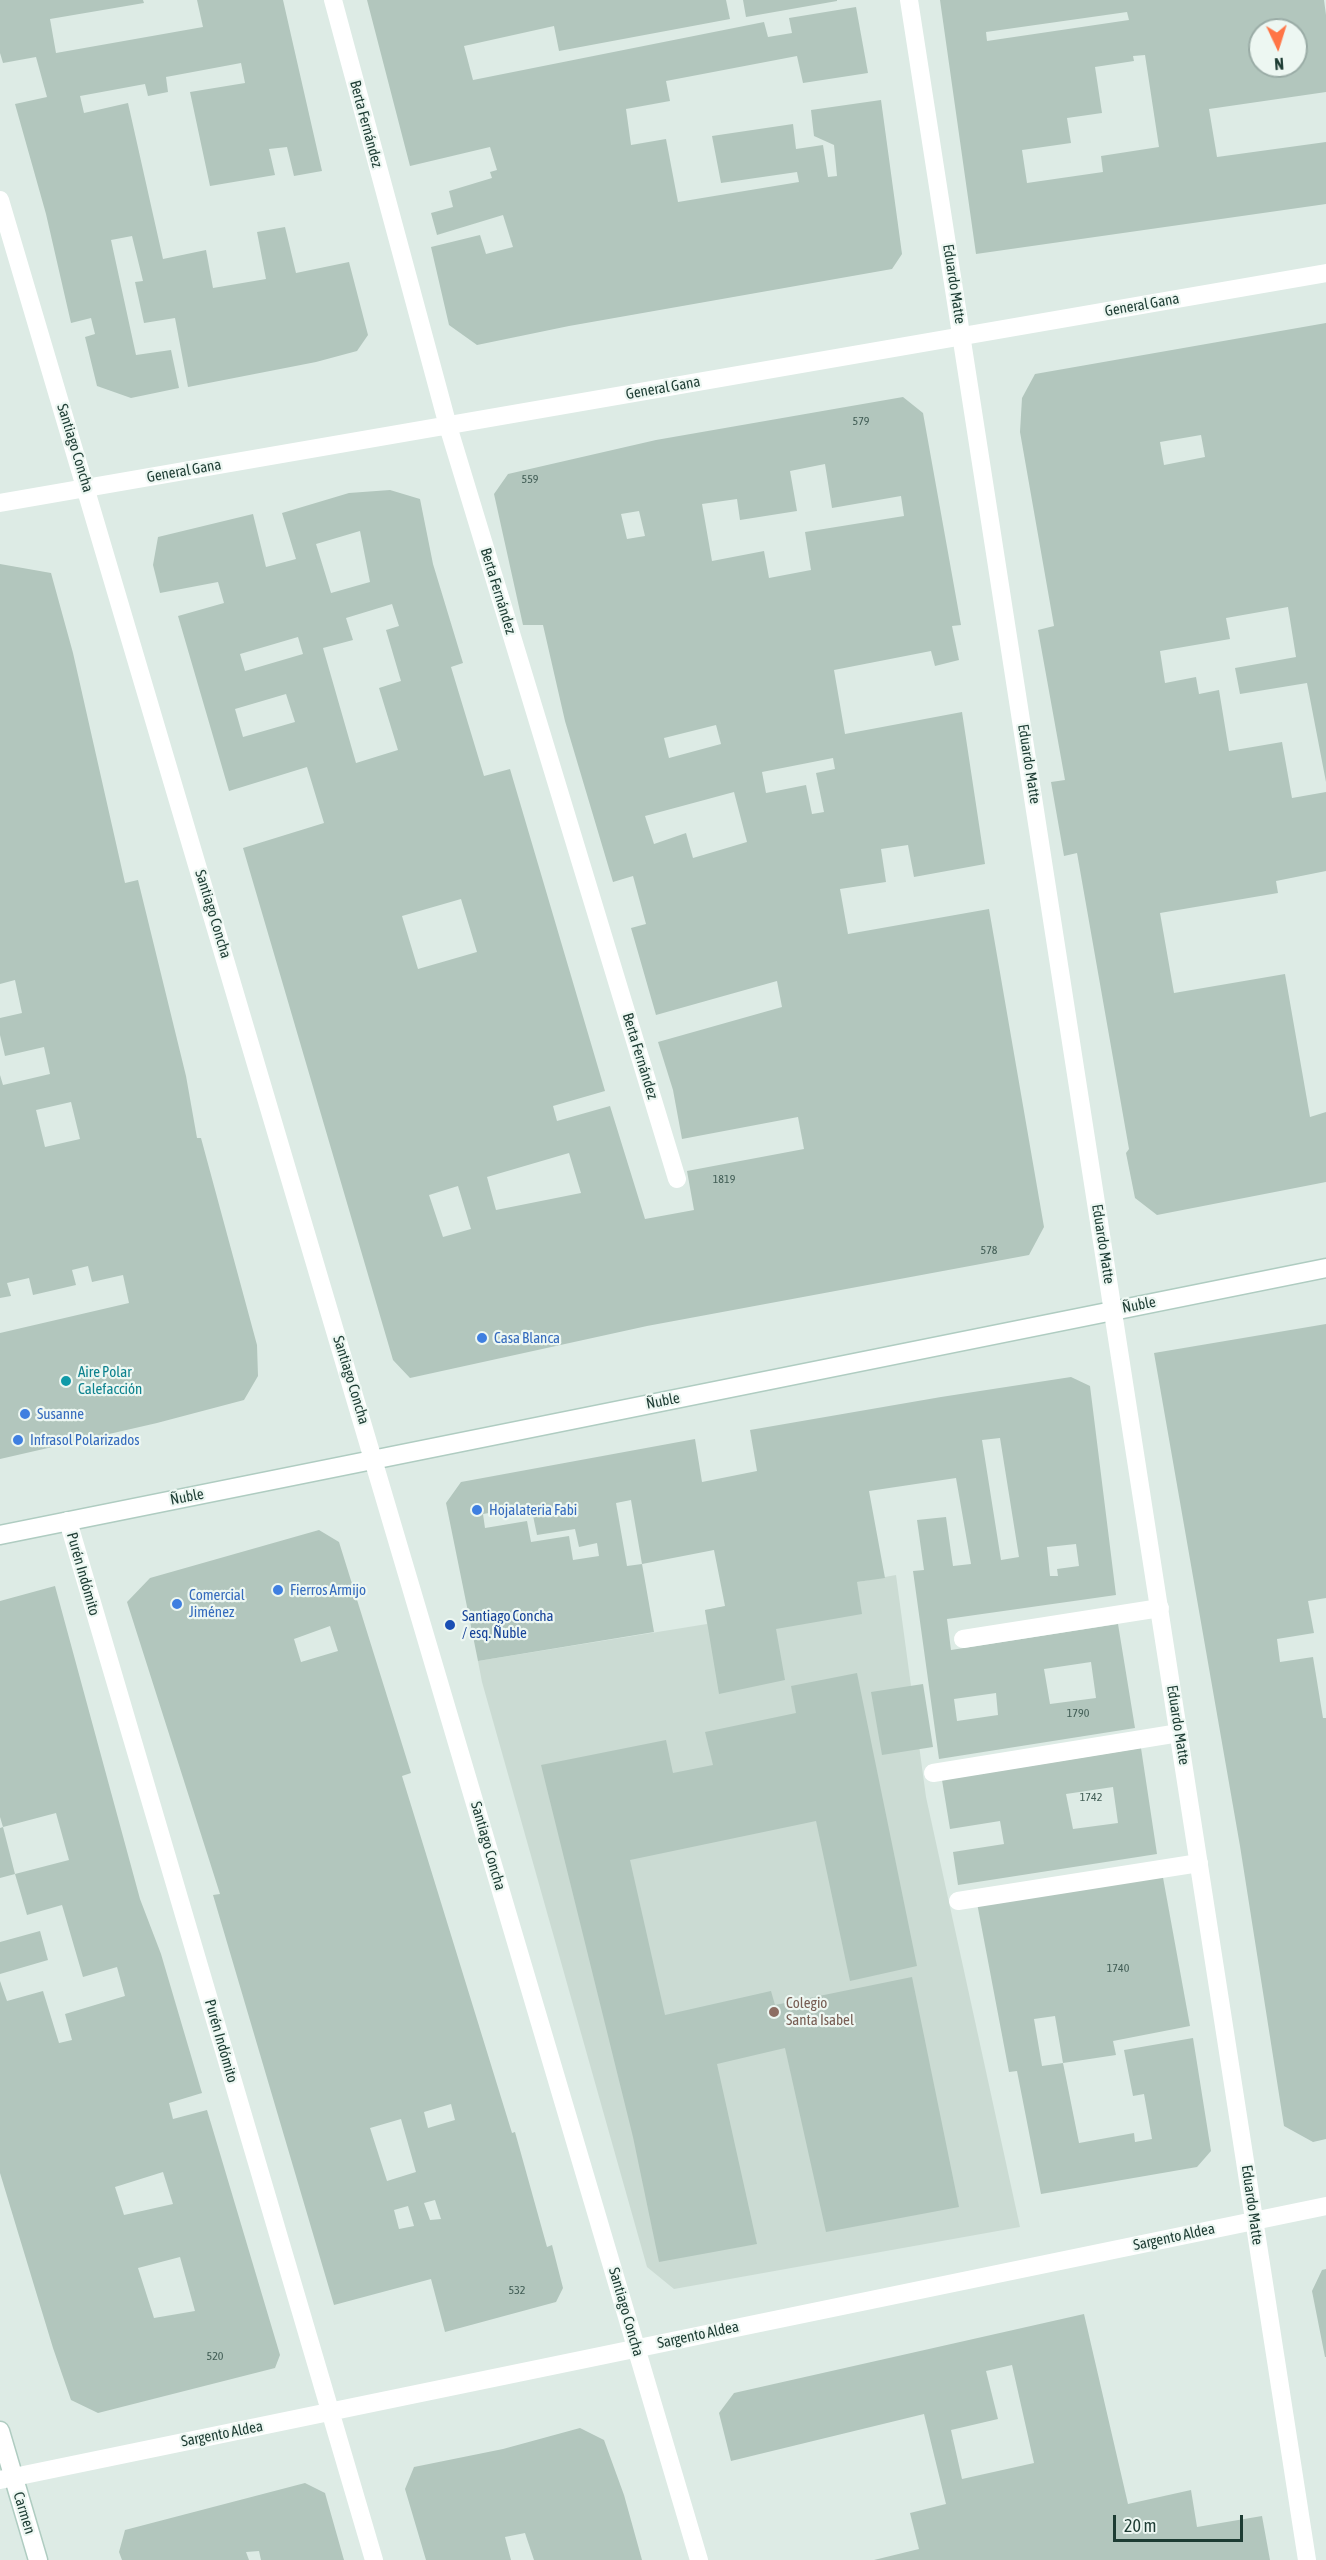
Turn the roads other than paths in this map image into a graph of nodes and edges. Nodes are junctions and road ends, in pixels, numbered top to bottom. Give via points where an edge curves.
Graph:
1 (333, 0) edge
2 (909, 0) edge
3 (0, 200) edge
4 (1326, 273) edge
5 (963, 337) junction
6 (448, 426) junction
7 (87, 488) junction
8 (0, 503) edge
9 (677, 1179) dead end
10 (1326, 1268) edge
11 (1114, 1311) junction
12 (375, 1460) junction
13 (68, 1521) junction
14 (0, 1535) edge
15 (1160, 1608) junction
16 (963, 1639) dead end
17 (1179, 1733) junction
18 (933, 1773) dead end
19 (1199, 1863) junction
20 (958, 1900) dead end
21 (1326, 2206) edge
22 (1254, 2221) junction
23 (636, 2348) junction
24 (330, 2412) junction
25 (0, 2431) edge
26 (7, 2479) edge
27 (38, 2560) edge
28 (374, 2560) edge
29 (699, 2560) edge
30 (1307, 2560) edge

1 - 6 street, Berta Fernández
2 - 5 street, Eduardo Matte
3 - 7 street, Santiago Concha
4 - 5 street, General Gana
5 - 6 street, General Gana
5 - 11 street, Eduardo Matte
6 - 7 street, General Gana
6 - 9 street, Berta Fernández
7 - 8 street, General Gana
7 - 12 street, Santiago Concha
10 - 11 street, Ñuble
11 - 12 street, Ñuble
11 - 15 street, Eduardo Matte
12 - 13 street, Ñuble
12 - 23 street, Santiago Concha
13 - 14 street, Ñuble
13 - 24 street, Purén Indómito
15 - 16 street
15 - 17 street, Eduardo Matte
17 - 18 street
17 - 19 street, Eduardo Matte
19 - 20 street
19 - 22 street, Eduardo Matte
21 - 22 street, Sargento Aldea
22 - 23 street, Sargento Aldea
22 - 30 street, Eduardo Matte
23 - 24 street, Sargento Aldea
23 - 29 street, Santiago Concha
24 - 26 street, Sargento Aldea
24 - 28 street, Purén Indómito
25 - 26 street, Carmen
26 - 27 street, Carmen

